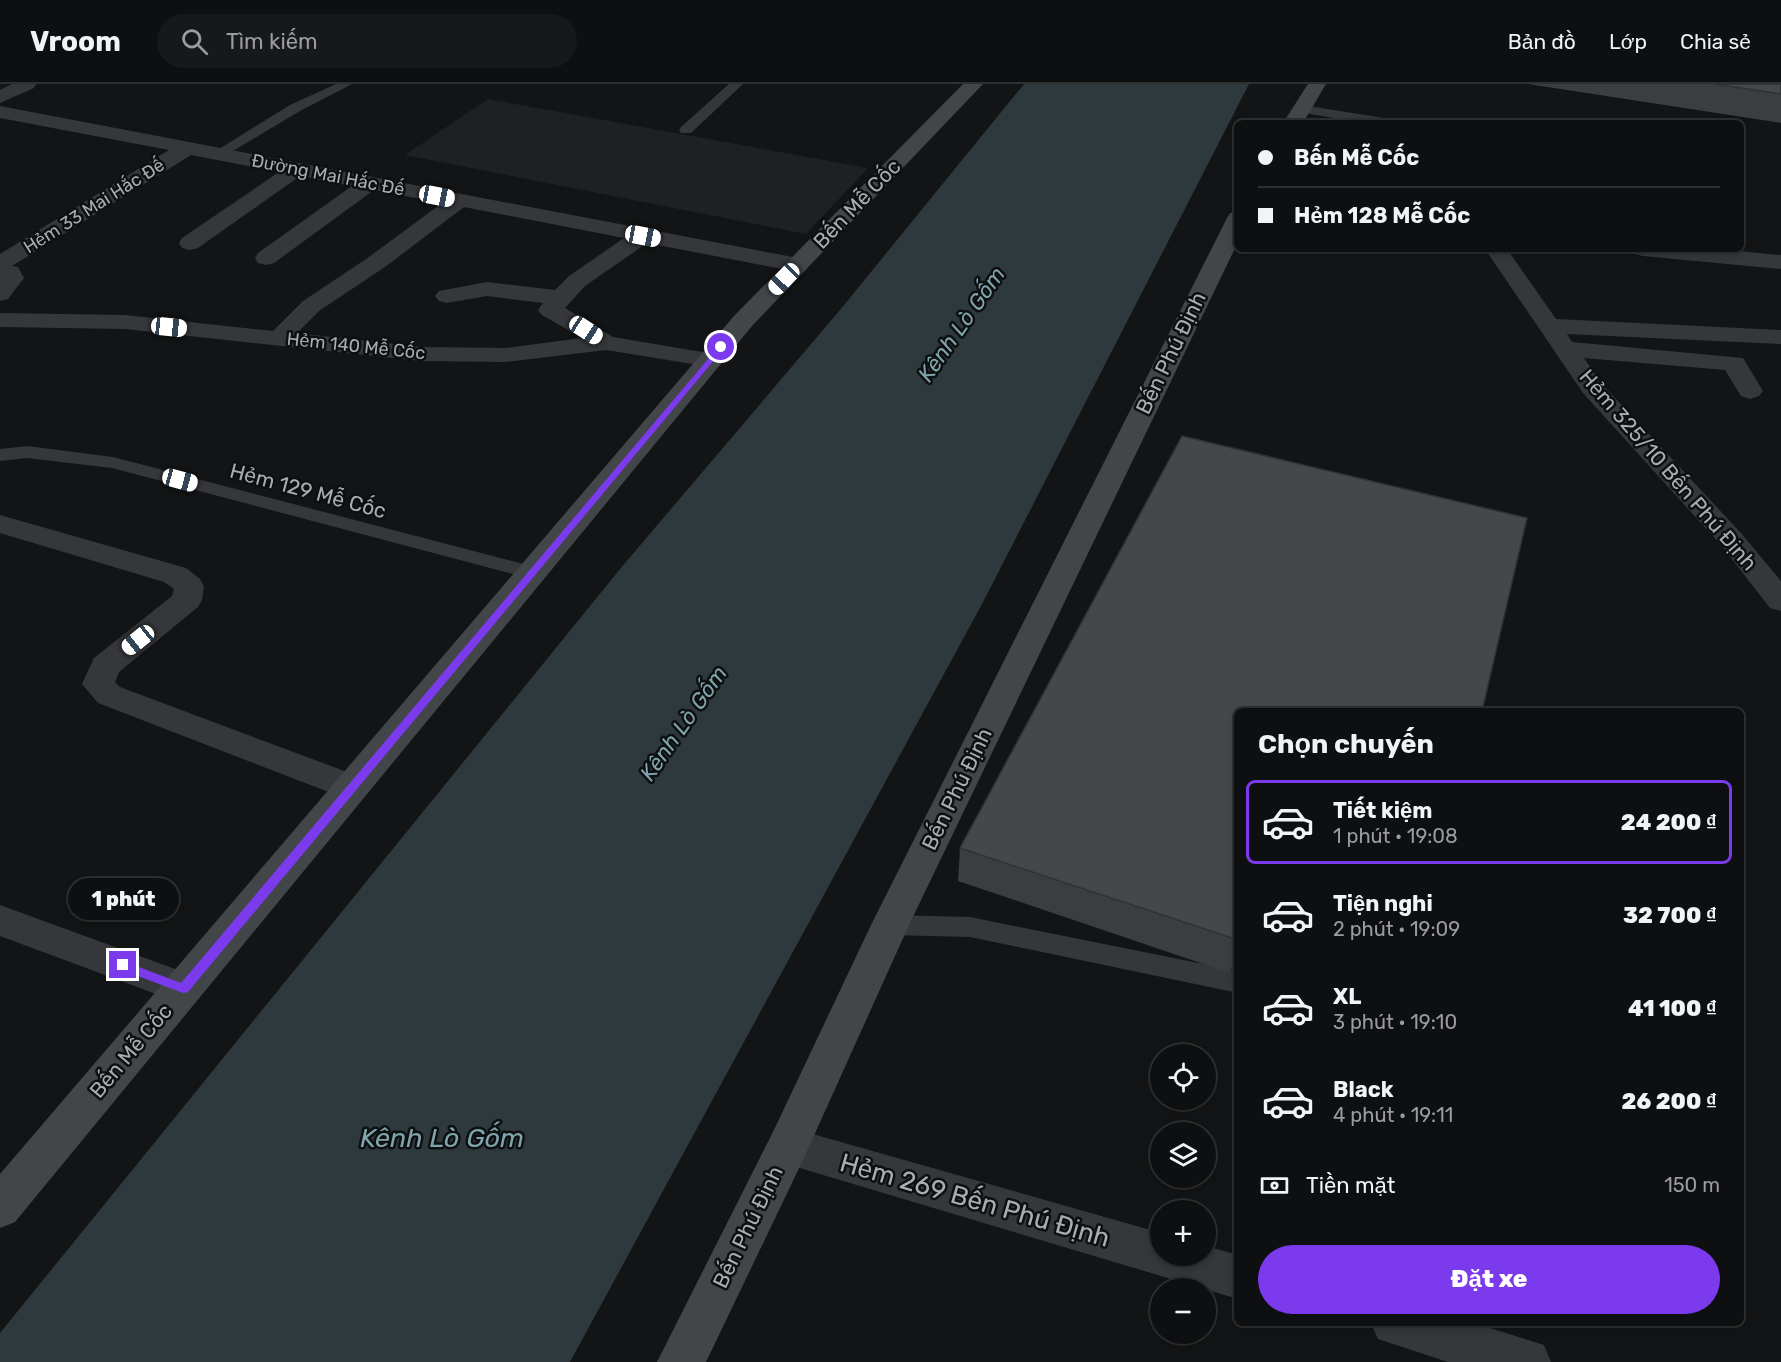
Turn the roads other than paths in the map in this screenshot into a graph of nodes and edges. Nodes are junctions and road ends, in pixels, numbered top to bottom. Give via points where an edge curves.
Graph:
1 (27, 84) edge
2 (346, 84) edge
3 (737, 84) edge
4 (974, 84) edge
5 (1317, 84) edge
6 (0, 97) edge
7 (0, 112) edge
8 (1297, 116) edge
9 (1350, 120) edge
10 (686, 130) dead end
11 (187, 148) junction
12 (218, 154) junction
13 (296, 169) junction
14 (370, 183) junction
15 (460, 200) junction
16 (1234, 226) edge
17 (643, 236) junction
18 (190, 243) dead end
19 (1498, 252) edge
20 (1675, 252) edge
21 (266, 258) dead end
22 (1781, 262) edge
23 (0, 263) edge
24 (798, 265) junction
25 (0, 270) edge
26 (0, 294) edge
27 (447, 296) dead end
28 (561, 298) junction
29 (0, 320) edge
30 (1549, 326) junction
31 (1781, 337) edge
32 (278, 339) junction
33 (606, 343) junction
34 (1564, 348) junction
35 (711, 360) junction
36 (1750, 391) dead end
37 (0, 455) edge
38 (0, 524) edge
39 (532, 573) junction
40 (1781, 601) edge
41 (351, 787) junction
42 (0, 920) edge
43 (890, 925) junction
44 (1234, 981) edge
45 (183, 988) junction
46 (788, 1146) junction
47 (0, 1207) edge
48 (1150, 1252) edge
49 (1200, 1266) edge
50 (1234, 1276) edge
51 (1404, 1326) edge
52 (681, 1362) edge
53 (1527, 1362) edge

1 - 6 street
2 - 12 lane via 295,108
3 - 10 lane
4 - 24 street, Bến Mễ Cốc
5 - 8 street
7 - 11 street, Đường Mai Hắc Đế
8 - 9 lane
11 - 12 street, Đường Mai Hắc Đế
11 - 23 street, Hẻm 33 Mai Hắc Đế
12 - 13 street, Đường Mai Hắc Đế
13 - 14 street, Đường Mai Hắc Đế
13 - 18 street
14 - 15 street, Đường Mai Hắc Đế
14 - 21 street
15 - 17 street, Đường Mai Hắc Đế
15 - 32 street via 311,306
16 - 43 street, Bến Phú Định
17 - 24 street, Đường Mai Hắc Đế
17 - 28 street via 577,281
19 - 30 street, Hẻm 325/10 Bến Phú Định
20 - 22 street
24 - 35 street, Bến Mễ Cốc
25 - 26 street, Hẻm 33 Mai Hắc Đế via 10,272 12,278
27 - 28 street via 487,289
28 - 33 street via 550,310
29 - 32 street, Hẻm 140 Mễ Cốc via 125,322
30 - 31 street
30 - 34 street, Hẻm 325/10 Bến Phú Định
32 - 33 street, Hẻm 140 Mễ Cốc via 421,354 506,355
33 - 35 street, Hẻm 140 Mễ Cốc
34 - 36 street via 1734,363
34 - 40 street, Hẻm 325/10 Bến Phú Định via 1592,388 1731,540
35 - 39 street, Bến Mễ Cốc
37 - 39 lane, Hẻm 129 Mễ Cốc via 27,452 113,463
38 - 41 street via 175,575 189,586 187,600 105,666 98,684 109,695
39 - 41 street, Bến Mễ Cốc
41 - 45 street, Bến Mễ Cốc
42 - 45 street
43 - 44 lane via 970,927
43 - 46 street, Bến Phú Định
45 - 47 street, Bến Mễ Cốc
46 - 48 street, Hẻm 269 Bến Phú Định
46 - 52 street, Bến Phú Định
49 - 50 street, Hẻm 269 Bến Phú Định
51 - 53 street

